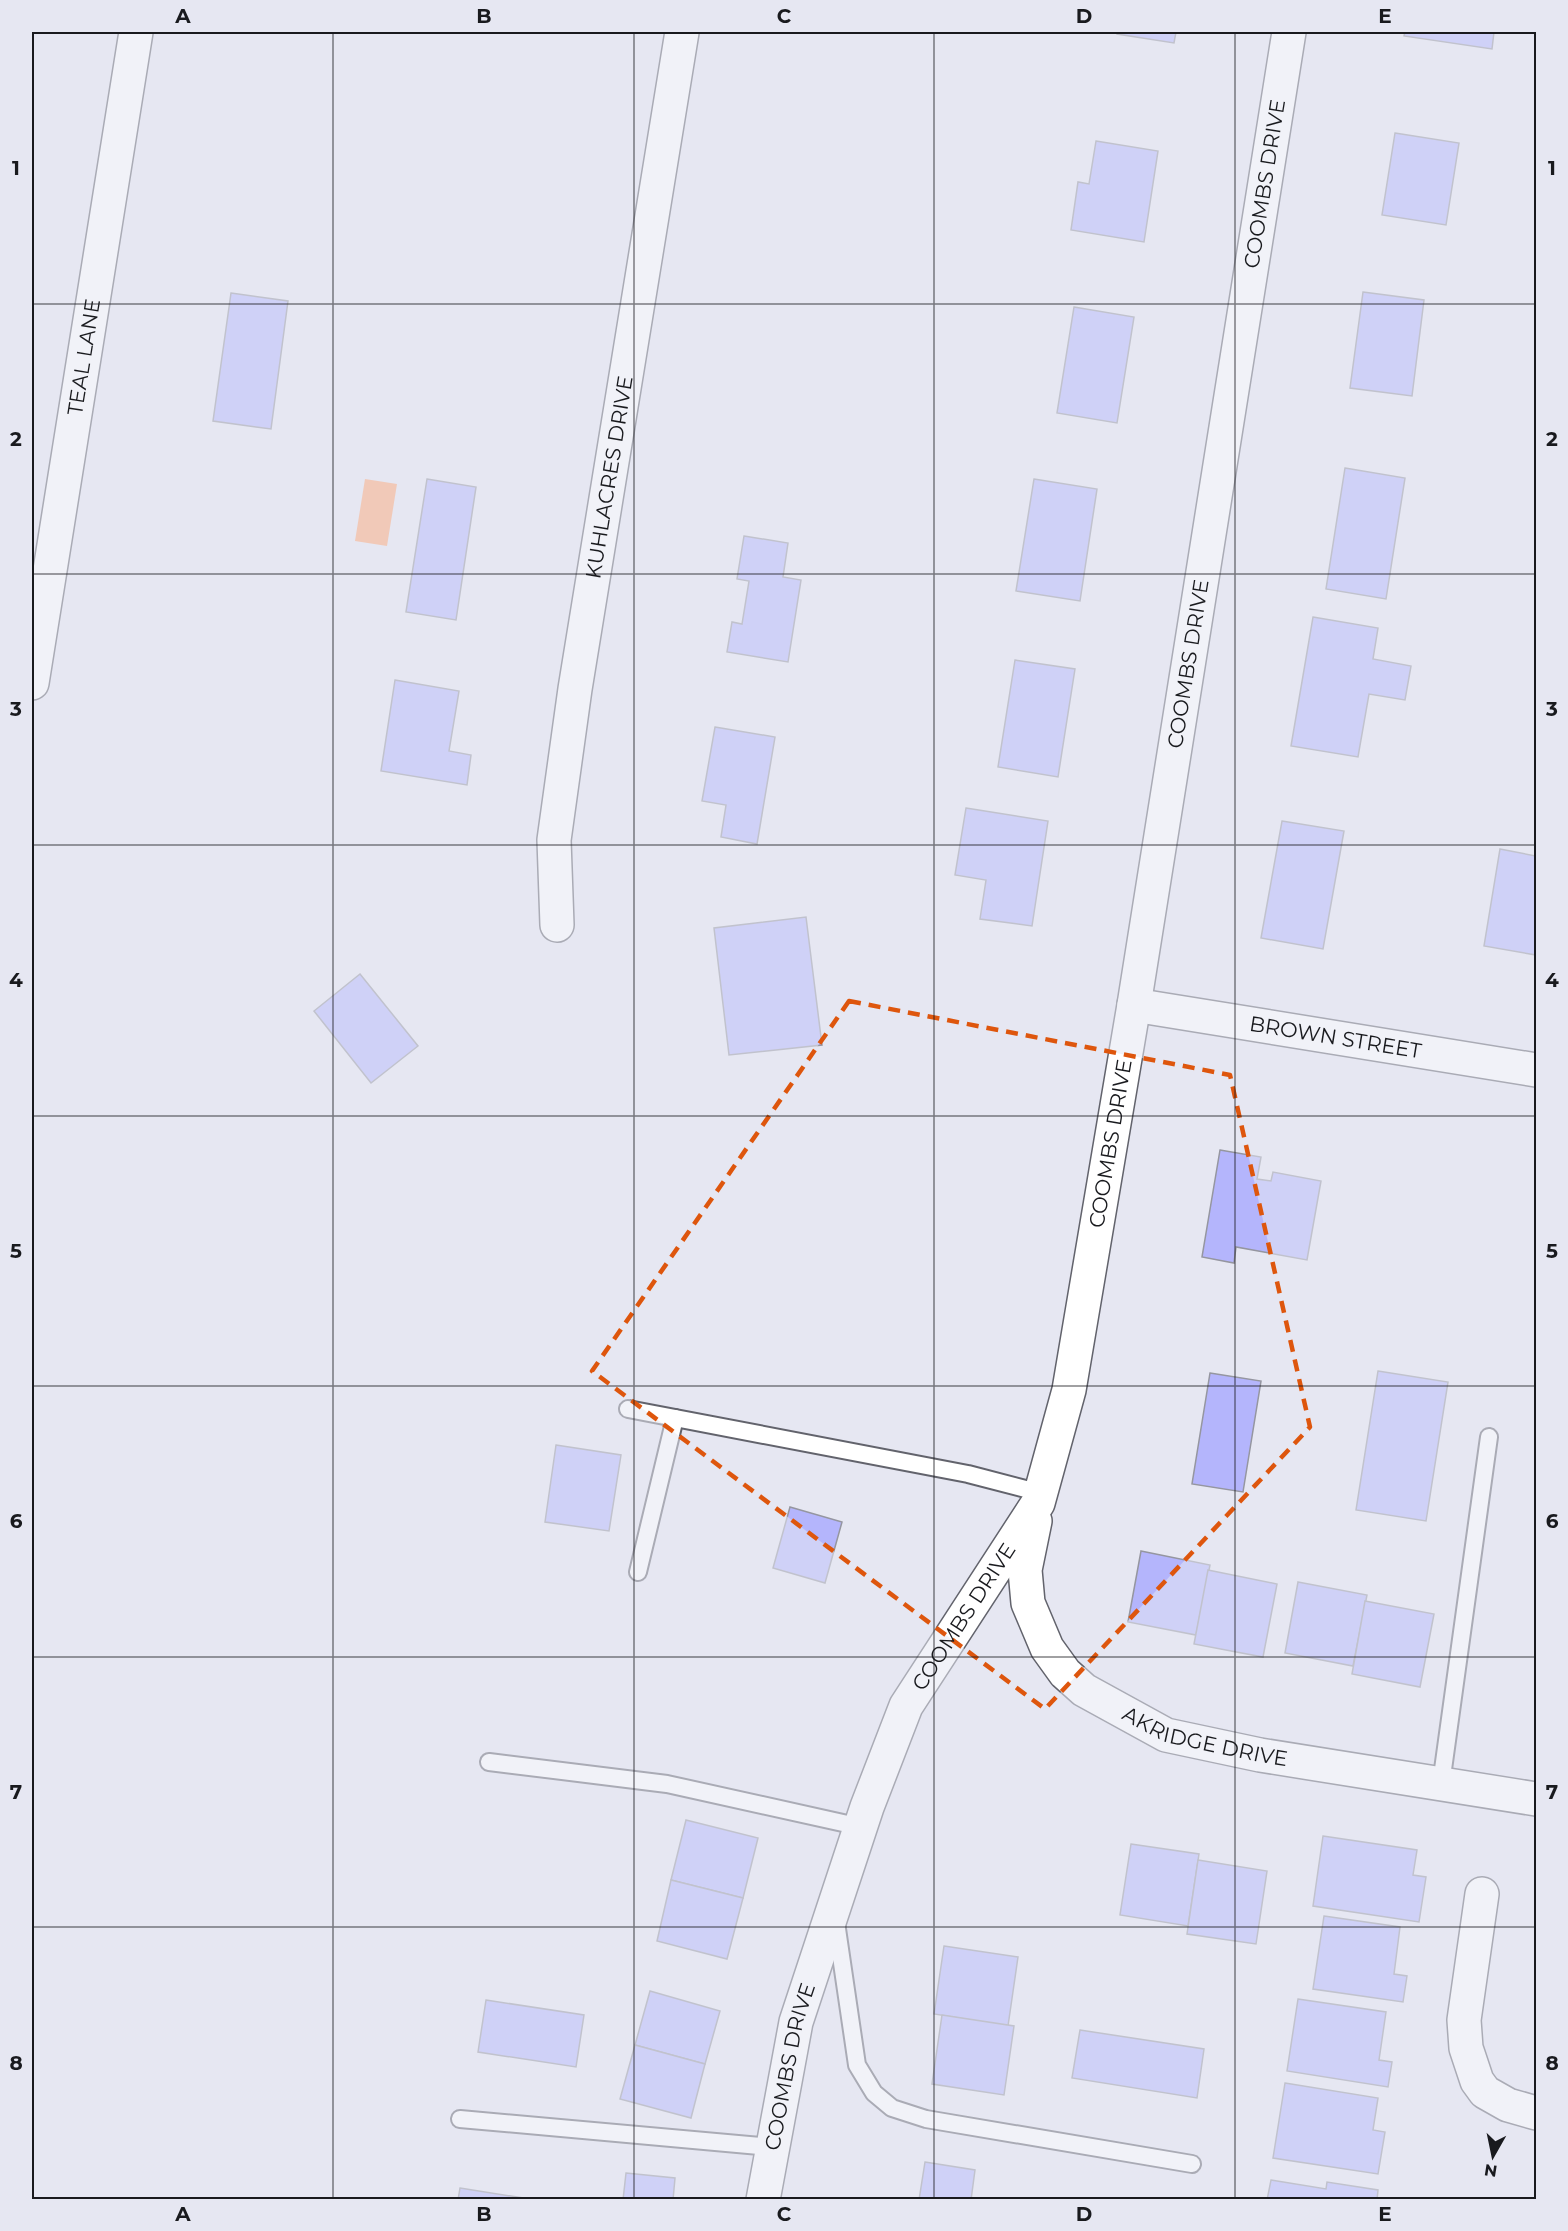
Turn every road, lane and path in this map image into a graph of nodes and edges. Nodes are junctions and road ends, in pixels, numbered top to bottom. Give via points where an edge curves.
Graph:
1 (136, 32) edge
2 (682, 32) edge
3 (1289, 32) edge
4 (32, 683) edge
5 (557, 925) dead end
6 (1134, 1005) junction
7 (1536, 1070) edge
8 (628, 1409) dead end
9 (675, 1418) junction
10 (1489, 1437) dead end
11 (1040, 1498) junction
12 (638, 1572) dead end
13 (489, 1762) dead end
14 (1441, 1784) junction
15 (1536, 1799) edge
16 (861, 1827) junction
17 (1482, 1894) dead end
18 (834, 1905) junction
19 (1536, 2113) edge
20 (460, 2119) dead end
21 (771, 2147) junction
22 (1192, 2164) dead end
23 (763, 2199) edge

1 - 4 street, TEAL LANE
2 - 5 street, KUHLACRES DRIVE via 575,689 554,840
3 - 6 street, COOMBS DRIVE
6 - 7 street, BROWN STREET
6 - 11 street, COOMBS DRIVE via 1069,1390
8 - 9 lane
9 - 11 lane via 968,1474
9 - 12 lane
10 - 14 lane
11 - 14 street, AKRIDGE DRIVE via 1025,1570 1028,1603 1047,1648 1065,1673 1084,1690 1166,1735 1260,1755
11 - 16 street, COOMBS DRIVE via 906,1706
13 - 16 lane via 667,1784
14 - 15 street, AKRIDGE DRIVE
16 - 18 street, COOMBS DRIVE
17 - 19 street via 1464,2020 1466,2048 1485,2092 1508,2105
18 - 21 street, COOMBS DRIVE via 796,2022
18 - 22 lane via 857,2065 874,2093 892,2108 926,2119
20 - 21 lane
21 - 23 street, COOMBS DRIVE

